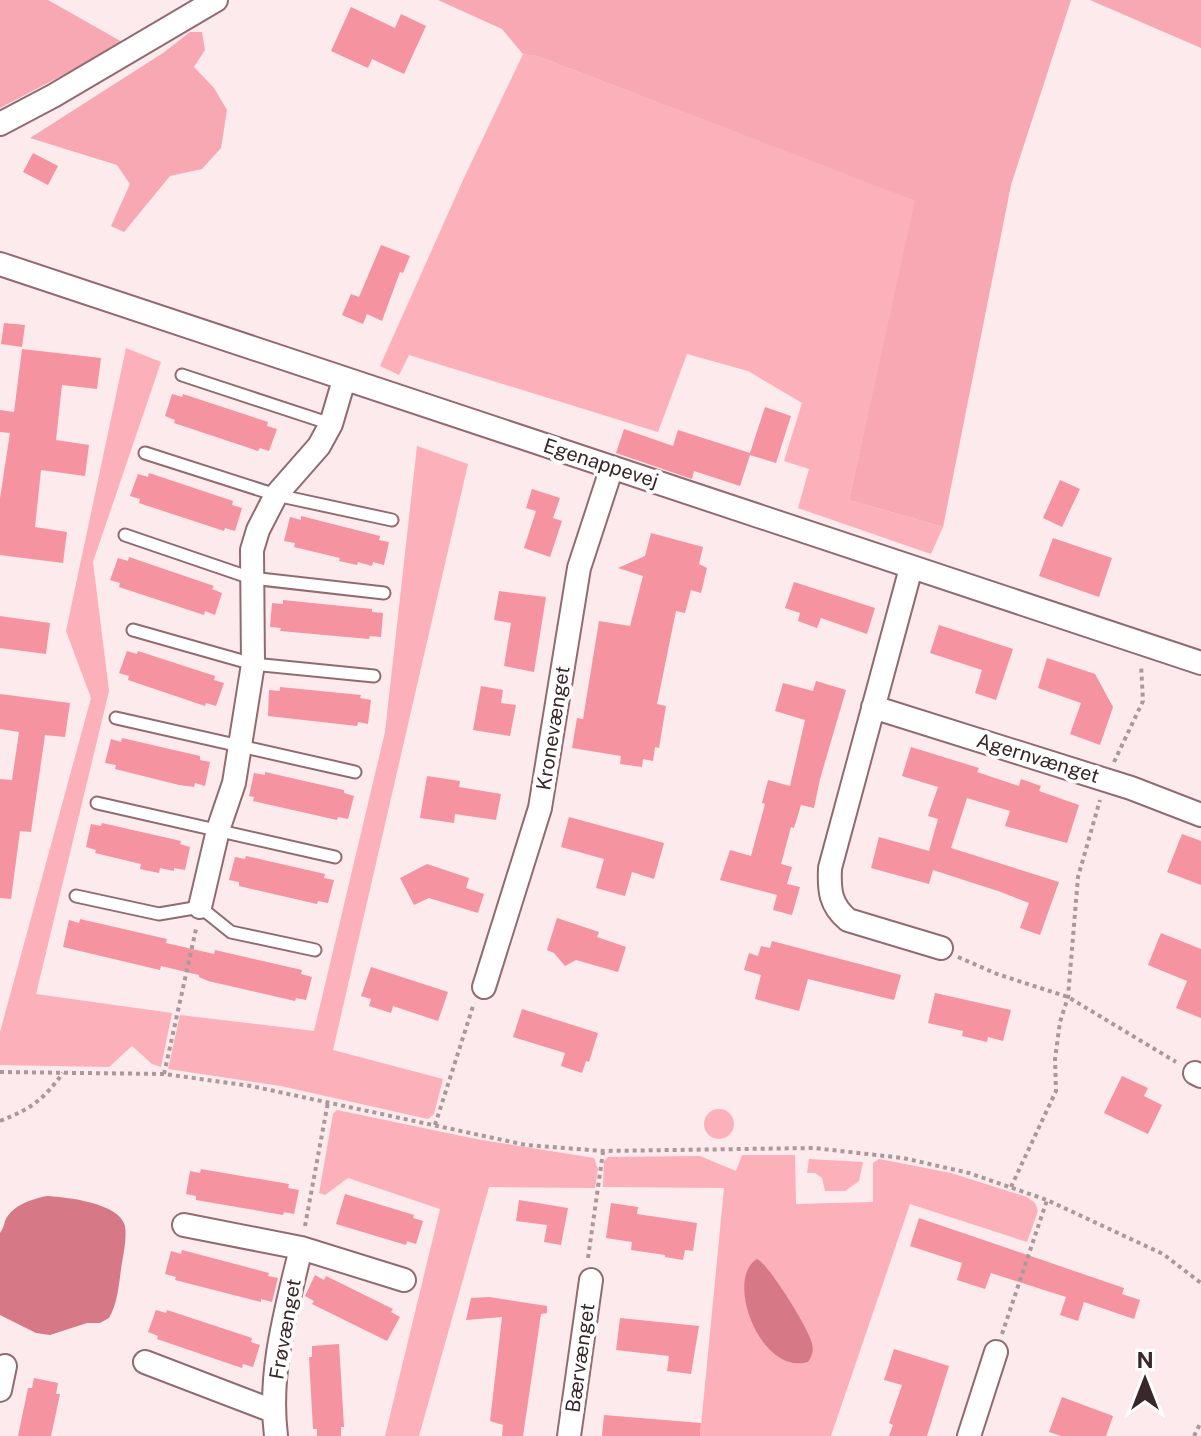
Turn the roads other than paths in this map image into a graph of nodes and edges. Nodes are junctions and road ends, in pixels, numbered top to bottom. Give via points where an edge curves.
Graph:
1 (216, 0) edge
2 (0, 124) edge
3 (0, 264) edge
4 (182, 375) dead end
5 (344, 380) junction
6 (331, 424) junction
7 (145, 453) dead end
8 (612, 467) junction
9 (276, 495) junction
10 (392, 520) dead end
11 (125, 535) dead end
12 (911, 568) junction
13 (251, 578) junction
14 (384, 593) dead end
15 (133, 630) dead end
16 (1201, 663) edge
17 (253, 664) junction
18 (374, 676) dead end
19 (873, 707) junction
20 (116, 718) dead end
21 (239, 746) junction
22 (355, 772) dead end
23 (97, 803) dead end
24 (1201, 815) edge
25 (218, 830) junction
26 (335, 857) dead end
27 (76, 896) dead end
28 (200, 907) junction
29 (941, 948) road end
30 (315, 950) dead end
31 (484, 987) road end
32 (184, 1225) dead end
33 (301, 1248) junction
34 (404, 1280) dead end
35 (591, 1280) road end
36 (996, 1352) road end
37 (145, 1362) dead end
38 (5, 1366) dead end
39 (0, 1390) edge
40 (273, 1411) junction
41 (276, 1436) edge
42 (569, 1436) edge
43 (969, 1436) edge

1 - 2 street
3 - 5 street, Egenappevej
4 - 6 lane
5 - 6 street
5 - 8 street, Egenappevej
6 - 9 street
7 - 9 lane
8 - 12 street, Egenappevej
8 - 31 street, Kronevænget via 579,568 540,808
9 - 10 lane
9 - 13 street via 258,530
11 - 13 lane
12 - 16 street, Egenappevej
12 - 19 street
13 - 14 lane
13 - 17 street
15 - 17 lane
17 - 18 lane
17 - 21 street
19 - 24 street, Agernvænget
19 - 29 street via 828,891 848,920
20 - 21 lane
21 - 22 lane
21 - 25 street via 234,783
23 - 25 lane
25 - 26 lane
25 - 28 street
27 - 28 lane via 159,914
28 - 30 lane via 231,932
32 - 33 street, Frøvænget
33 - 34 street, Frøvænget
33 - 40 street, Frøvænget via 277,1348
35 - 42 street, Bærvænget
36 - 43 street
37 - 40 street, Frøvænget
38 - 39 street
40 - 41 street, Frøvænget

